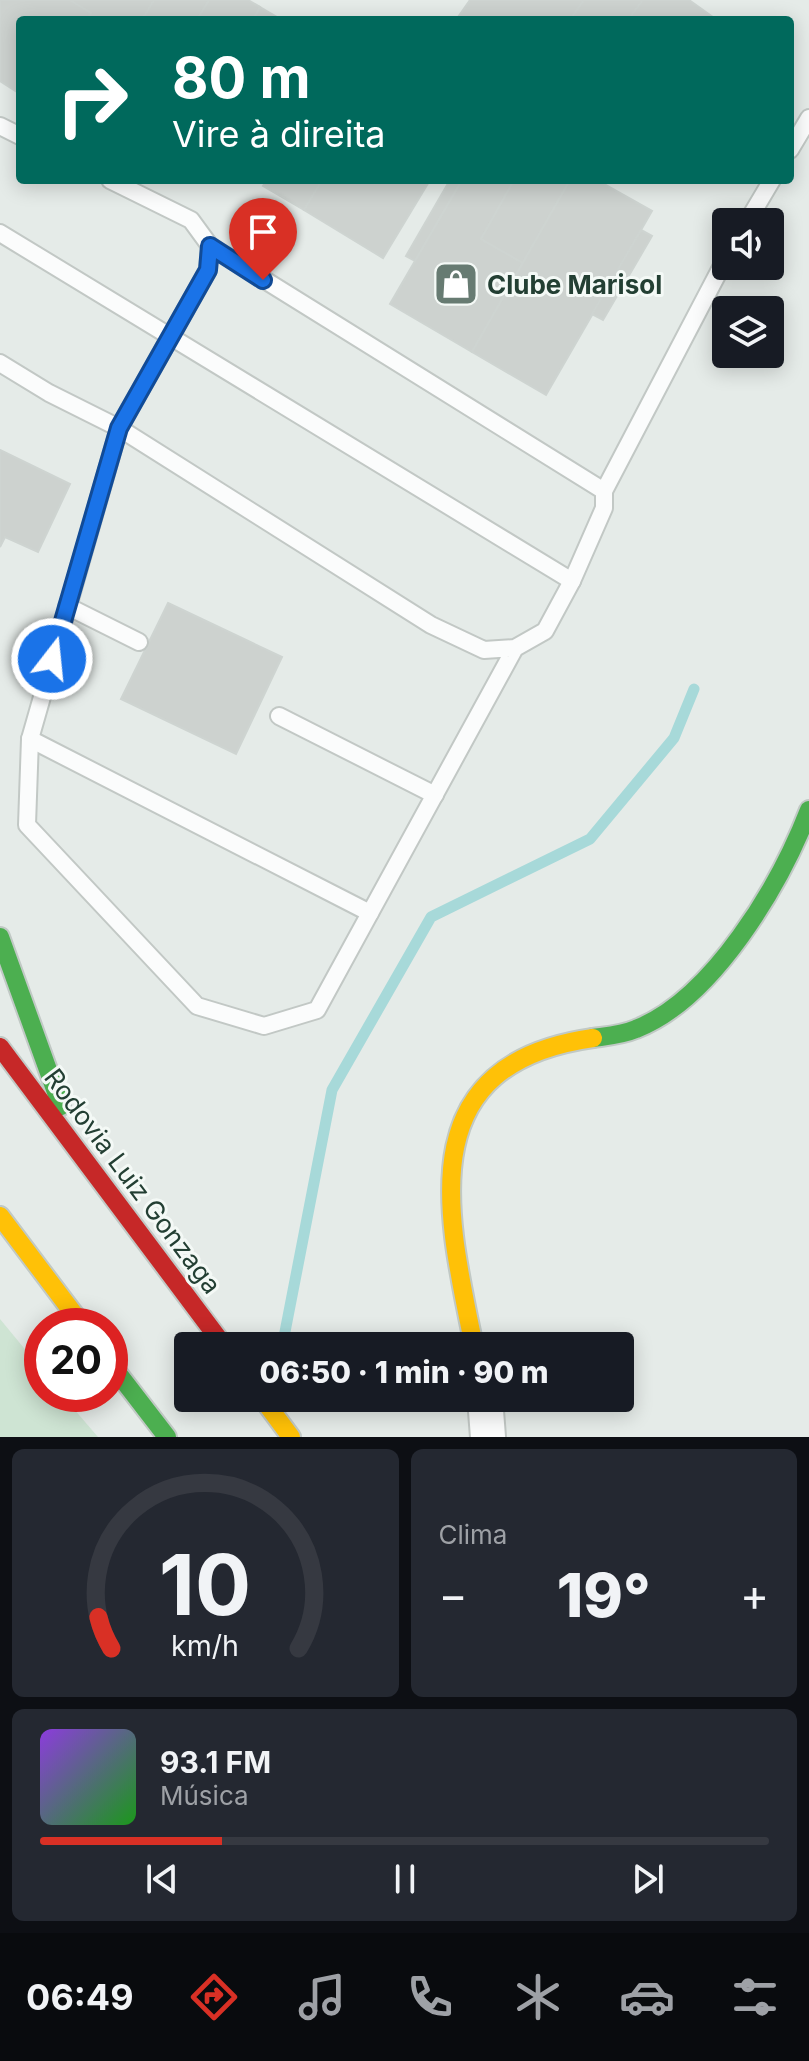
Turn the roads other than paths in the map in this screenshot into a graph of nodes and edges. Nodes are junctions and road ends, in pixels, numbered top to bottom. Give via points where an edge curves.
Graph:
1 (809, 118) edge
2 (794, 143) edge
3 (118, 184) edge
4 (770, 184) edge
5 (755, 208) edge
6 (0, 233) edge
7 (210, 246) junction
8 (714, 280) edge
9 (170, 338) junction
10 (0, 363) edge
11 (119, 428) junction
12 (604, 491) junction
13 (572, 581) junction
14 (67, 606) junction
15 (139, 642) dead end
16 (515, 648) junction
17 (279, 716) dead end
18 (30, 739) junction
19 (435, 795) junction
20 (809, 810) edge
21 (370, 913) junction
22 (0, 937) edge
23 (0, 1047) edge
24 (77, 1150) junction
25 (0, 1216) edge
26 (69, 1308) edge
27 (214, 1332) edge
28 (471, 1332) edge
29 (128, 1386) edge
30 (272, 1412) edge
31 (486, 1412) edge
32 (167, 1437) edge
33 (291, 1437) edge
34 (488, 1437) edge

1 - 2 lane
3 - 7 lane via 191,220
4 - 5 lane
6 - 9 lane
7 - 9 lane via 208,270
7 - 12 lane
8 - 12 lane
9 - 11 lane
9 - 13 lane
10 - 11 lane
11 - 14 lane
11 - 16 lane via 431,625 484,650
12 - 13 lane via 604,508
13 - 16 lane via 545,631
14 - 15 lane
14 - 18 lane
16 - 19 lane
17 - 19 lane
18 - 21 lane
18 - 21 lane via 27,825 197,1006 264,1026 317,1010
19 - 21 lane
20 - 28 main road via 765,898 713,971 669,1013 637,1029 560,1044 517,1060 484,1085 465,1112 449,1186 454,1247
22 - 24 main road
23 - 24 main road, Rodovia Luiz Gonzaga
24 - 27 main road, Rodovia Luiz Gonzaga
25 - 26 main road
29 - 32 main road
30 - 33 main road
31 - 34 street

